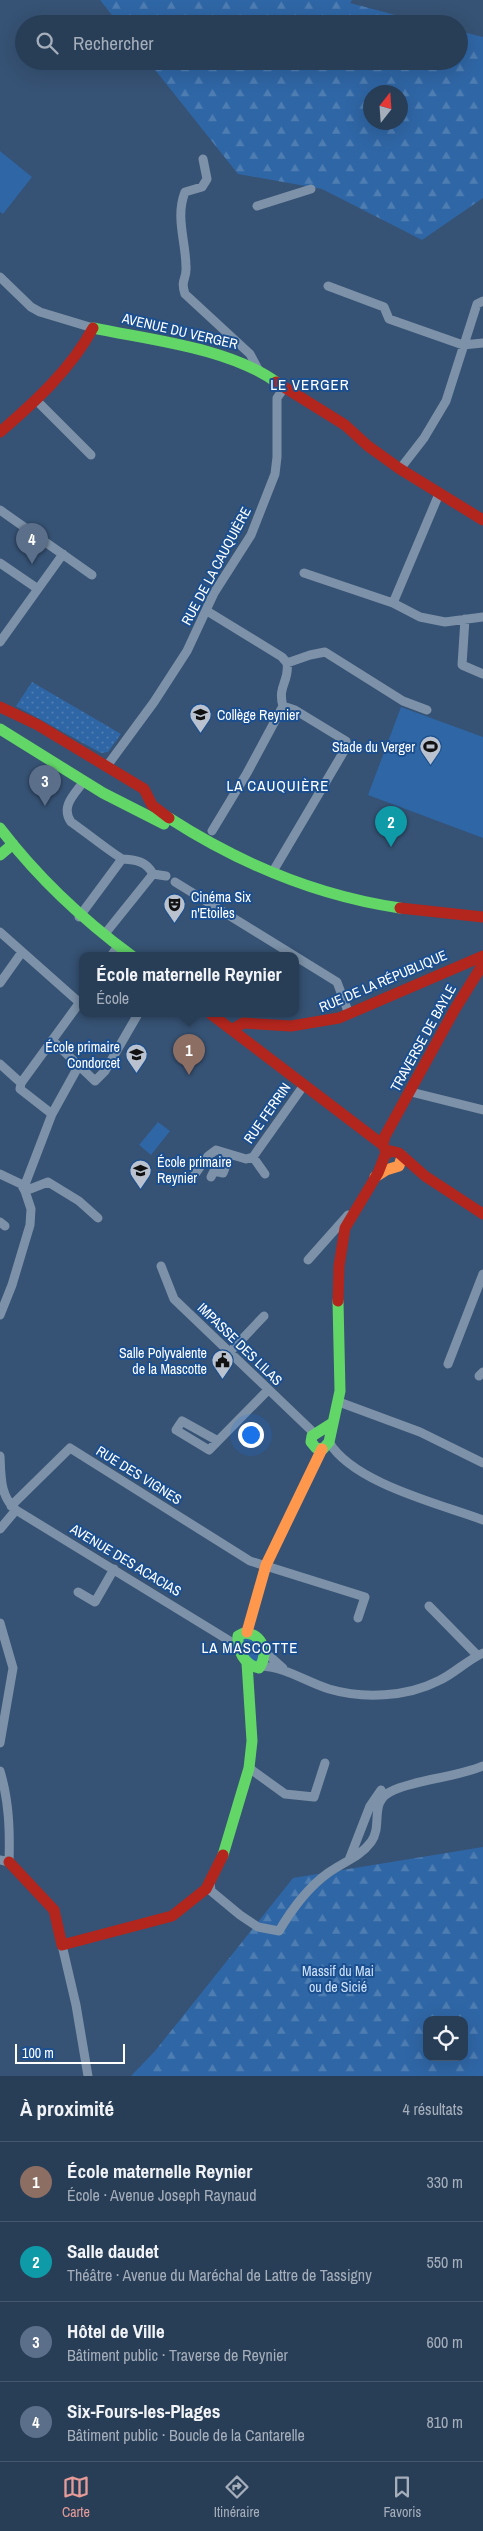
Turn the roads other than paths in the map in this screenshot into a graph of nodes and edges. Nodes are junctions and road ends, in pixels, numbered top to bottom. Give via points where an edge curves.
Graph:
1 (203, 159) dead end
2 (311, 189) dead end
3 (257, 206) dead end
4 (0, 277) edge
5 (328, 286) dead end
6 (483, 301) edge
7 (94, 328) junction
8 (483, 343) edge
9 (463, 345) junction
10 (258, 369) junction
11 (284, 388) junction
12 (37, 401) junction
13 (1, 429) edge
14 (91, 456) dead end
15 (400, 469) junction
16 (439, 494) junction
17 (0, 510) edge
18 (483, 520) edge
19 (63, 554) junction
20 (0, 563) edge
21 (304, 573) dead end
22 (92, 575) dead end
23 (38, 589) junction
24 (393, 602) junction
25 (206, 611) junction
26 (483, 617) edge
27 (466, 619) junction
28 (0, 642) edge
29 (287, 663) junction
30 (483, 674) edge
31 (0, 706) edge
32 (283, 706) junction
33 (427, 710) dead end
34 (0, 729) edge
35 (107, 766) junction
36 (84, 781) junction
37 (149, 801) junction
38 (140, 810) junction
39 (0, 828) edge
40 (212, 831) dead end
41 (12, 844) junction
42 (0, 855) edge
43 (122, 859) junction
44 (272, 872) junction
45 (175, 882) dead end
46 (79, 917) junction
47 (483, 917) edge
48 (483, 923) edge
49 (0, 932) edge
50 (104, 935) junction
51 (118, 946) junction
52 (22, 952) junction
53 (114, 952) edge
54 (126, 952) edge
55 (288, 952) edge
56 (483, 956) edge
57 (299, 959) edge
58 (483, 964) edge
59 (0, 983) edge
60 (79, 998) edge
61 (79, 1003) edge
62 (349, 1014) junction
63 (136, 1017) edge
64 (215, 1017) edge
65 (233, 1029) junction
66 (52, 1040) junction
67 (0, 1064) edge
68 (78, 1067) junction
69 (21, 1083) junction
70 (304, 1085) junction
71 (411, 1092) junction
72 (483, 1110) edge
73 (52, 1114) junction
74 (230, 1155) junction
75 (253, 1156) junction
76 (392, 1157) junction
77 (0, 1174) edge
78 (265, 1174) dead end
79 (193, 1177) dead end
80 (211, 1178) dead end
81 (25, 1191) junction
82 (352, 1211) junction
83 (483, 1214) edge
84 (98, 1218) dead end
85 (308, 1260) dead end
86 (161, 1266) dead end
87 (483, 1274) edge
88 (0, 1315) edge
89 (264, 1316) dead end
90 (229, 1352) junction
91 (448, 1364) dead end
92 (268, 1390) junction
93 (339, 1402) junction
94 (323, 1439) junction
95 (218, 1441) dead end
96 (0, 1456) edge
97 (483, 1463) edge
98 (13, 1508) junction
99 (483, 1520) edge
100 (0, 1529) edge
101 (266, 1565) junction
102 (114, 1569) junction
103 (78, 1592) dead end
104 (429, 1606) dead end
105 (358, 1618) dead end
106 (0, 1623) edge
107 (245, 1638) junction
108 (266, 1653) junction
109 (480, 1654) edge
110 (255, 1666) junction
111 (285, 1670) junction
112 (0, 1743) edge
113 (325, 1763) dead end
114 (482, 1767) edge
115 (249, 1768) junction
116 (0, 1771) edge
117 (381, 1790) dead end
118 (349, 1860) junction
119 (5, 1861) edge
120 (210, 1882) junction
121 (62, 1945) junction
122 (88, 2076) edge

1 - 10 street via 207,179 202,187 185,192 180,204 187,270 182,283 185,294 232,335 250,354
2 - 3 street
4 - 7 street, AVENUE DU VERGER via 40,312
5 - 9 street via 384,307 389,319
6 - 9 street via 477,304
7 - 10 main road, AVENUE DU VERGER via 166,350
7 - 12 main road
8 - 9 street
9 - 15 street via 446,401 424,438
10 - 11 main road, AVENUE DU VERGER
11 - 15 main road, AVENUE DU VERGER via 346,425
11 - 25 street, RUE DE LA CAUQUIÈRE via 277,398 275,474 262,512
12 - 13 main road
12 - 14 street
15 - 16 main road, AVENUE DU VERGER
16 - 18 main road, AVENUE DU VERGER
16 - 24 street
17 - 19 street
19 - 22 street
19 - 23 street
20 - 23 street
21 - 24 street
23 - 28 street
24 - 27 street via 420,617 446,622
25 - 29 street
25 - 35 street, RUE DE LA CAUQUIÈRE via 154,702
26 - 27 street
27 - 30 street via 462,665
29 - 32 street via 288,671 280,692
29 - 33 street via 326,652 403,701
31 - 35 main road
32 - 40 street
32 - 44 street via 346,740 347,746
34 - 36 main road
35 - 37 main road via 144,789
36 - 38 main road via 134,810
36 - 43 street via 68,804 66,815
37 - 38 main road
37 - 44 main road via 161,813 205,841
38 - 48 main road via 203,849 300,890 377,912
39 - 41 main road
41 - 42 main road
41 - 46 main road via 38,877
43 - 46 street
43 - 50 street via 134,859 160,875
44 - 47 main road via 310,887 378,906 429,914
45 - 55 street
46 - 50 main road
49 - 52 street
50 - 51 main road
51 - 53 street
51 - 54 main road
52 - 59 street
52 - 60 street
56 - 62 main road, RUE DE LA RÉPUBLIQUE
57 - 62 street via 337,982
58 - 71 main road, TRAVERSE DE BAYLE
61 - 66 street
62 - 65 main road, RUE DE LA RÉPUBLIQUE via 300,1027 243,1023
63 - 68 street via 105,1071 95,1082
64 - 65 main road
65 - 70 main road
66 - 68 street
66 - 69 street
67 - 69 street
68 - 73 street
69 - 73 street via 20,1089
70 - 75 street, RUE FERRIN
70 - 76 main road
71 - 72 street
71 - 76 main road, TRAVERSE DE BAYLE via 391,1128
73 - 81 street
74 - 75 street, RUE FERRIN via 246,1159
74 - 79 street, RUE FERRIN via 216,1150
74 - 80 street via 223,1172 214,1171
75 - 78 street, RUE FERRIN
76 - 82 main road via 373,1178
76 - 83 main road
77 - 81 street via 21,1184
81 - 84 street via 48,1182 79,1201
81 - 88 street via 31,1209 30,1225
82 - 85 street
82 - 93 main road via 342,1239 339,1261
86 - 90 street, IMPASSE DES LILAS via 174,1299
87 - 91 street
89 - 90 street
90 - 92 street, IMPASSE DES LILAS
92 - 94 street, IMPASSE DES LILAS
92 - 95 street
93 - 94 main road
93 - 97 street via 420,1432
94 - 99 street via 358,1471
94 - 101 main road
96 - 98 street via 1,1486
98 - 100 street, RUE DES VIGNES
98 - 101 street, RUE DES VIGNES via 70,1448 250,1561
98 - 102 street, AVENUE DES ACACIAS
101 - 105 street, RUE DES VIGNES via 365,1597
101 - 107 main road
102 - 103 street via 95,1602
102 - 107 street, AVENUE DES ACACIAS via 222,1634
104 - 109 street
106 - 112 street via 13,1668
107 - 108 main road
107 - 110 main road
108 - 110 main road
108 - 111 street
109 - 111 street via 439,1681 414,1691 379,1694 332,1690
110 - 111 street
110 - 115 main road via 248,1680 252,1741
113 - 115 street via 314,1797 285,1794
114 - 118 street via 393,1790 381,1800 375,1811 377,1828 372,1840 360,1854
115 - 120 main road via 220,1864
116 - 119 street via 7,1794 10,1828
117 - 118 street via 370,1806
118 - 120 street via 327,1873 294,1905 279,1931 258,1927 240,1915 211,1891
119 - 121 main road via 54,1910
120 - 121 main road via 192,1902 172,1916
121 - 122 street

